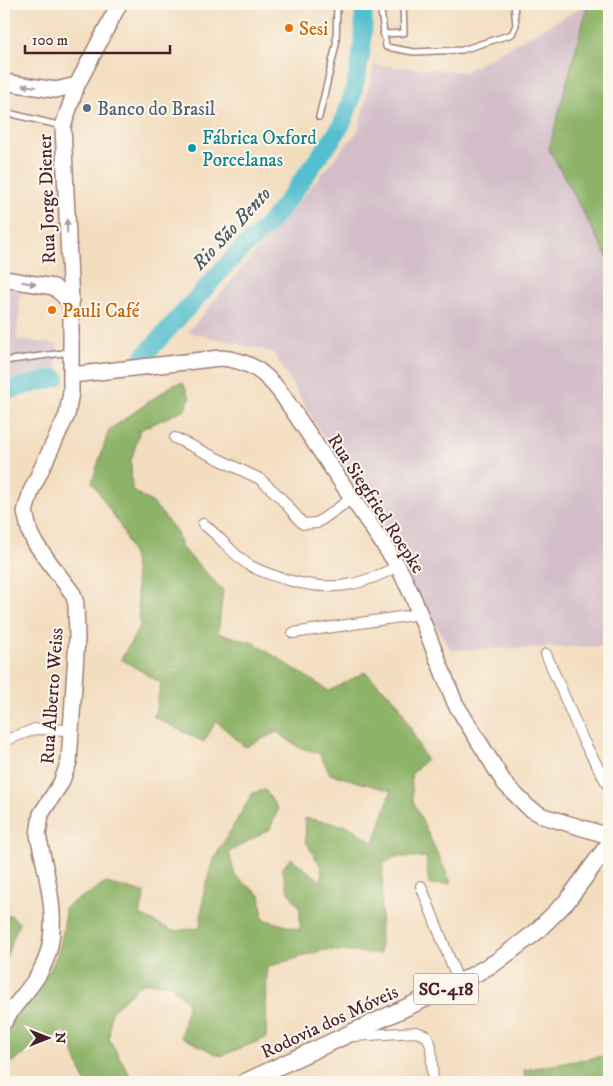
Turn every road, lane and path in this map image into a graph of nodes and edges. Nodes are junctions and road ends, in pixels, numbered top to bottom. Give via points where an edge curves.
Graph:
1 (119, 4) edge
2 (337, 4) edge
3 (380, 4) edge
4 (403, 4) edge
5 (514, 4) edge
6 (383, 34) junction
7 (6, 82) edge
8 (77, 85) junction
9 (55, 90) junction
10 (4, 102) edge
11 (4, 112) edge
12 (319, 117) dead end
13 (65, 120) junction
14 (69, 274) junction
15 (4, 279) edge
16 (54, 287) junction
17 (71, 303) junction
18 (71, 352) junction
19 (4, 361) edge
20 (72, 374) junction
21 (175, 438) dead end
22 (351, 499) junction
23 (204, 524) dead end
24 (398, 566) junction
25 (420, 614) junction
26 (293, 633) dead end
27 (546, 654) dead end
28 (72, 730) junction
29 (4, 741) edge
30 (609, 787) edge
31 (609, 836) edge
32 (609, 844) edge
33 (421, 886) dead end
34 (459, 983) junction
35 (4, 1022) edge
36 (343, 1036) junction
37 (245, 1082) edge
38 (432, 1082) edge

1 - 8 street, Rua Jorge Diener
2 - 12 lane via 336,45
3 - 6 lane
4 - 6 lane via 404,33
5 - 6 lane via 516,25 512,34 462,50 414,52 389,49 384,44
9 -> 7 street
7 - 10 lane
8 - 9 street
8 - 13 street, Rua Jorge Diener
9 - 13 street via 60,97
11 - 13 lane
14 -> 13 street, Rua Jorge Diener
14 - 16 street
14 - 17 street, Rua Jorge Diener
15 -> 16 street
16 - 17 street
17 - 18 street, Rua Jorge Diener
18 - 19 lane
18 - 20 street, Rua Jorge Diener
20 - 22 street, Rua Siegfried Roepke via 220,358 249,364 264,373 281,393
20 - 28 street, Rua Alberto Weiss via 67,415 30,491 25,512 35,543 68,586 76,604
21 - 22 street via 260,479 303,524 318,523
22 - 24 street, Rua Siegfried Roepke
23 - 24 street via 248,564 264,573 305,585 333,588 353,585
24 - 25 street, Rua Siegfried Roepke
25 - 26 street
25 - 31 street, Rua Siegfried Roepke via 454,703 505,784 529,808 543,816
27 - 30 street via 583,740
28 - 29 street via 35,729
28 - 35 street, Rua Alberto Weiss via 66,773 41,814 38,825 51,906 46,960
32 - 34 main road, Rodovia dos Móveis / SC-418 via 580,886 541,928 496,962
33 - 34 street
34 - 36 main road, Rodovia dos Móveis / SC-418
36 - 37 main road, Rodovia dos Móveis / SC-418
36 - 38 street via 408,1032 427,1036 432,1046

